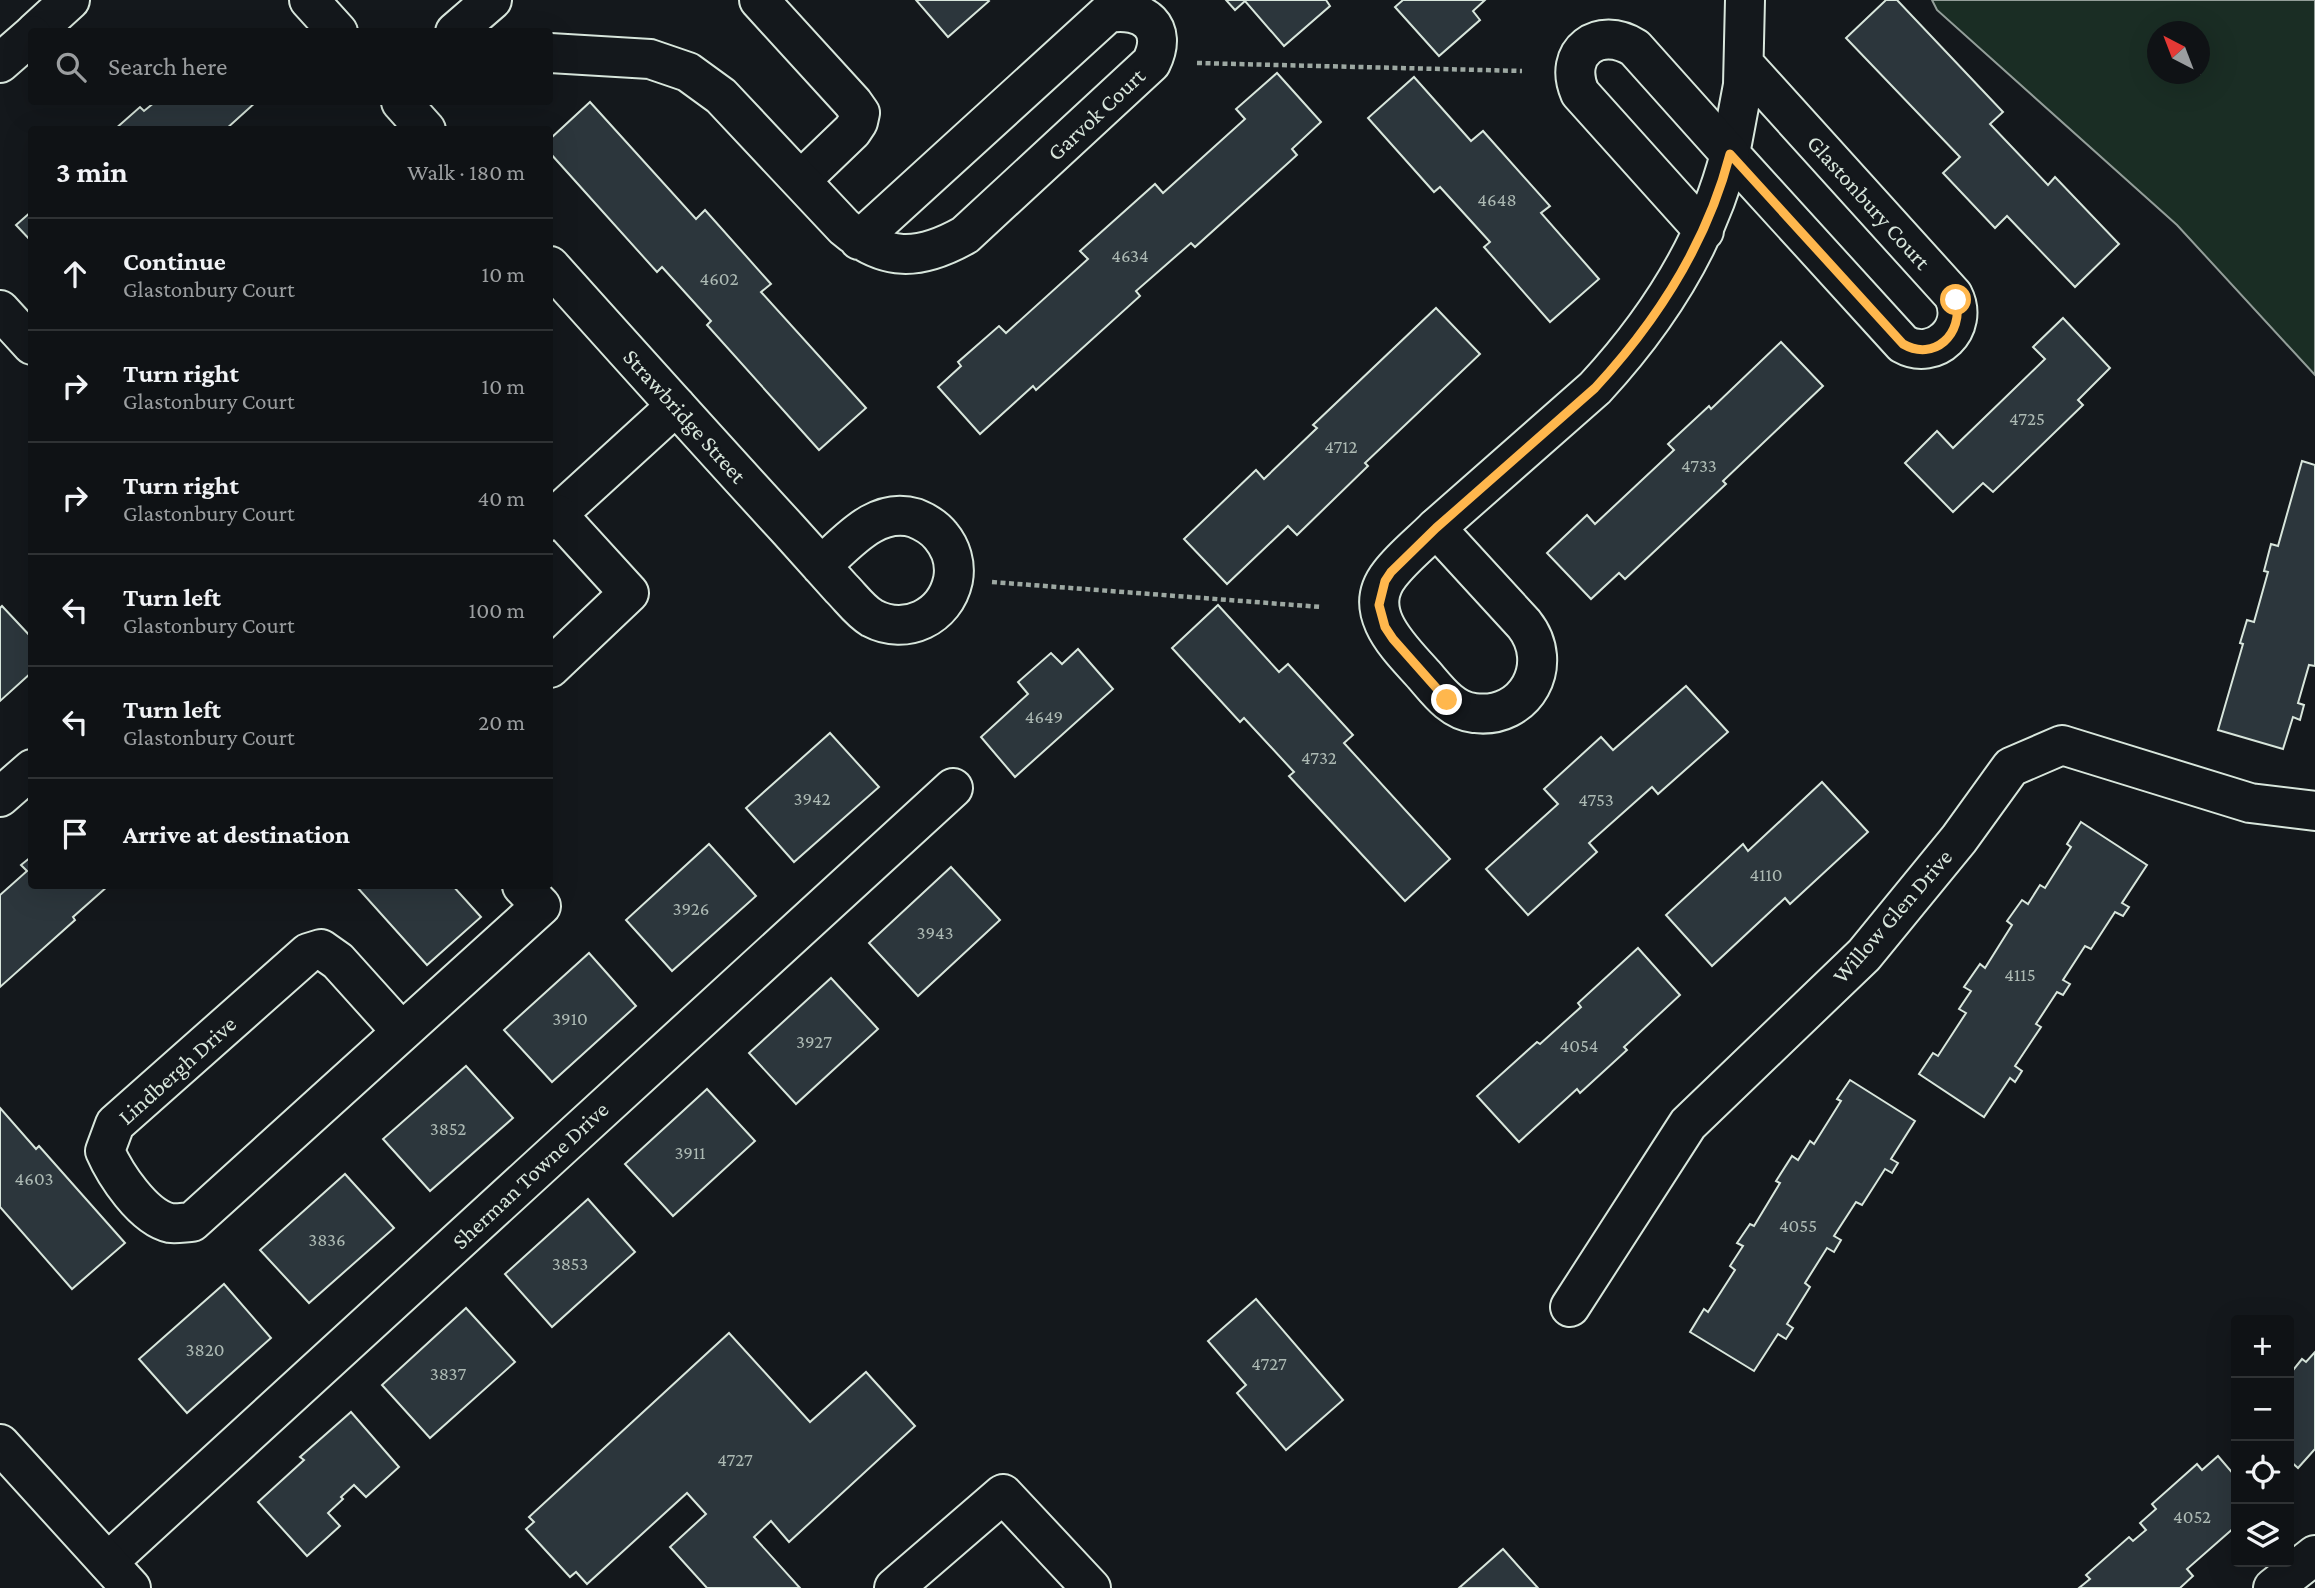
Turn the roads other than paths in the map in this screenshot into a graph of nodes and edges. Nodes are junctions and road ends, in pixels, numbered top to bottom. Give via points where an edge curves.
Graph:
1 (70, 0) edge
2 (309, 0) edge
3 (492, 0) edge
4 (759, 0) edge
5 (1745, 0) edge
6 (39, 28) edge
7 (334, 28) edge
8 (460, 28) edge
9 (28, 38) edge
10 (553, 53) edge
11 (0, 64) edge
12 (1744, 64) junction
13 (404, 105) edge
14 (422, 126) edge
15 (1730, 154) junction
16 (801, 180) junction
17 (1703, 231) junction
18 (859, 240) junction
19 (553, 269) edge
20 (0, 310) edge
21 (28, 341) edge
22 (676, 406) junction
23 (553, 517) edge
24 (1436, 528) junction
25 (821, 566) dead end
26 (553, 665) edge
27 (28, 772) edge
28 (953, 788) dead end
29 (0, 797) edge
30 (2315, 811) edge
31 (532, 896) edge
32 (402, 1032) junction
33 (1570, 1307) dead end
34 (0, 1444) edge
35 (2315, 1555) edge
36 (119, 1575) edge
37 (894, 1588) edge
38 (1091, 1588) edge
39 (2273, 1588) edge

1 - 6 street
2 - 7 street
3 - 8 street
4 - 16 street via 860,113 852,131
5 - 12 street
9 - 11 street
10 - 16 street, Garvok Court via 650,59 688,72 721,96
12 - 15 street
12 - 15 street, Glastonbury Court via 1950,291 1958,307 1954,332 1933,348 1918,350 1903,344
13 - 14 street
15 - 17 street
15 - 17 street, Glastonbury Court via 1636,48 1607,39 1576,57 1580,93
16 - 18 street, Garvok Court
17 - 24 street via 1662,306 1614,368
18 - 18 street, Garvok Court via 1108,13 1124,10 1148,20 1158,39 1151,63 965,235 943,248 917,254 886,251
19 - 22 street, Strawbridge Street
20 - 21 street
22 - 23 street
22 - 25 street, Strawbridge Street
23 - 26 street via 629,593
24 - 24 street via 1385,581 1379,605 1383,622 1447,700 1475,714 1505,710 1525,696 1532,682 1538,662 1535,642
27 - 29 street
28 - 36 street, Sherman Towne Drive
30 - 33 street, Willow Glen Drive via 2250,803 2062,745 2011,767 1864,955 1688,1124
31 - 32 street, Lindbergh Drive
32 - 32 street, Lindbergh Drive via 338,961 321,949 308,953 115,1124 105,1150 113,1169 144,1208 169,1223 192,1222
34 - 36 street
35 - 39 street
37 - 38 street via 1003,1494

